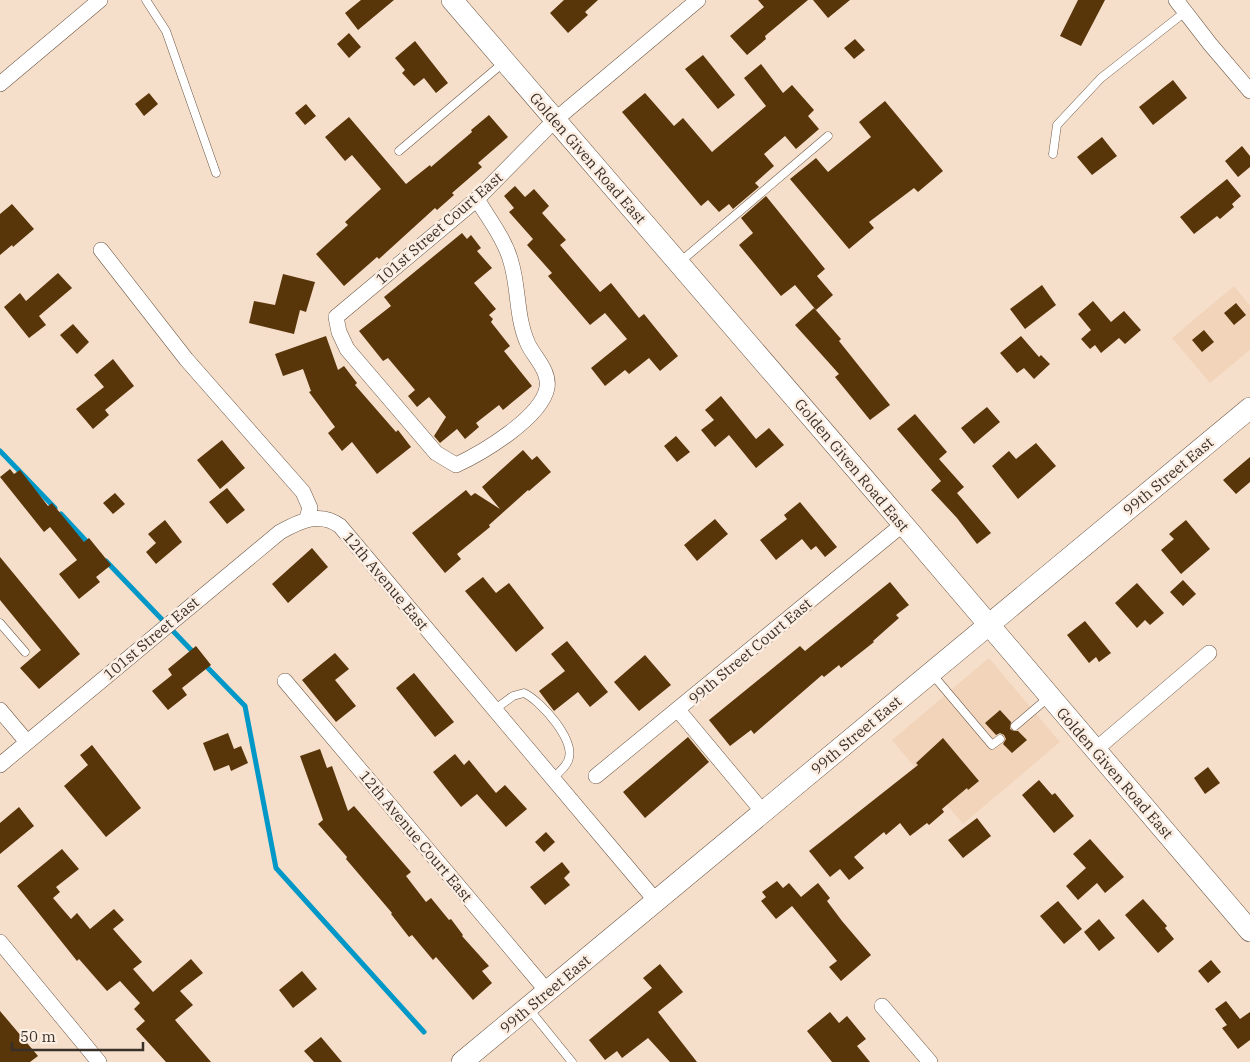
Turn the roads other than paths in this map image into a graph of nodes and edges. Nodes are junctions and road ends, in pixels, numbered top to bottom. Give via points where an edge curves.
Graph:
1 (100, 0) edge
2 (146, 0) edge
3 (452, 0) edge
4 (698, 0) edge
5 (1180, 6) edge
6 (505, 62) junction
7 (0, 84) edge
8 (1250, 91) edge
9 (555, 120) junction
10 (828, 136) dead end
11 (399, 152) dead end
12 (1053, 154) dead end
13 (216, 173) dead end
14 (477, 199) junction
15 (101, 250) dead end
16 (679, 264) junction
17 (1250, 408) edge
18 (307, 518) junction
19 (902, 525) junction
20 (0, 623) edge
21 (988, 624) junction
22 (25, 652) dead end
23 (1209, 653) dead end
24 (931, 672) junction
25 (285, 681) dead end
26 (1050, 697) junction
27 (0, 710) edge
28 (494, 710) junction
29 (678, 710) junction
30 (1015, 726) dead end
31 (1000, 739) dead end
32 (27, 742) junction
33 (1095, 750) junction
34 (0, 765) edge
35 (596, 776) dead end
36 (552, 779) junction
37 (763, 812) junction
38 (656, 901) junction
39 (1250, 931) edge
40 (2, 950) edge
41 (547, 992) junction
42 (882, 1006) dead end
43 (528, 1008) junction
44 (92, 1060) edge
45 (462, 1062) edge
46 (572, 1062) edge
47 (930, 1062) edge

1 - 7 street
2 - 13 lane via 166,31
3 - 6 street, Golden Given Road East
4 - 9 street, 101st Street Court East
5 - 8 street
5 - 12 lane via 1101,78 1057,125
6 - 9 street, Golden Given Road East
6 - 11 lane
9 - 14 street, 101st Street Court East
9 - 16 street, Golden Given Road East
10 - 16 lane
14 - 14 street, 101st Street Court East via 336,317 347,349 436,453 456,465 478,455 519,426 534,411 547,387 541,365 522,326 512,262
15 - 18 street via 186,359 303,492 310,508
16 - 19 street, Golden Given Road East
17 - 21 street, 99th Street East
18 - 28 street, 12th Avenue East via 323,518 340,526
18 - 32 street, 101st Street East via 258,548
19 - 21 street, Golden Given Road East
19 - 29 street, 99th Street Court East
20 - 22 lane
21 - 24 street, 99th Street East
21 - 26 street, Golden Given Road East
23 - 33 street
24 - 31 lane via 992,745
24 - 37 street, 99th Street East
25 - 41 street, 12th Avenue Court East
26 - 30 lane
26 - 33 street, Golden Given Road East
27 - 32 street
28 - 36 street, 12th Avenue East
28 - 36 lane via 524,692 533,697 560,728 570,752 568,762
29 - 35 street, 99th Street Court East
29 - 37 street
32 - 34 street, 101st Street East
33 - 39 street, Golden Given Road East
36 - 38 street, 12th Avenue East
37 - 38 street, 99th Street East
38 - 41 street, 99th Street East
40 - 44 street
41 - 43 street, 99th Street East
42 - 47 street
43 - 45 street, 99th Street East
43 - 46 lane

